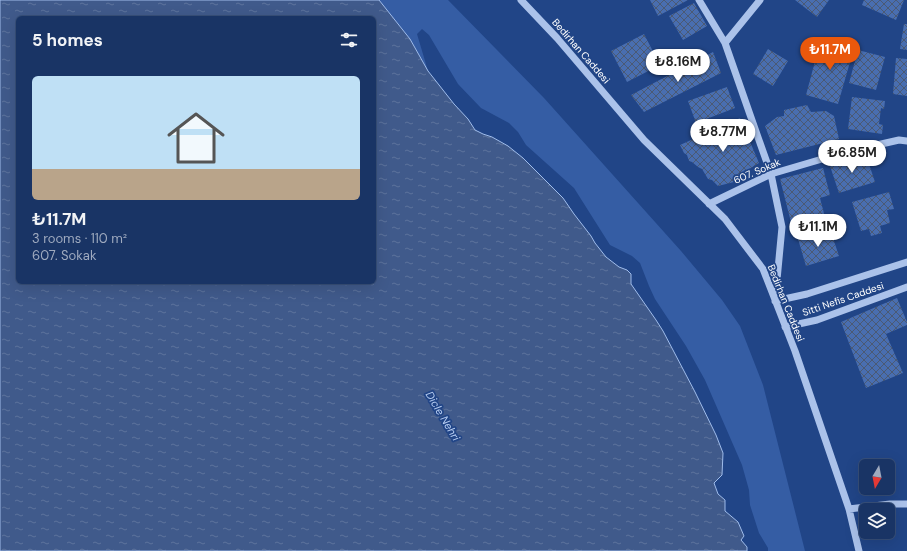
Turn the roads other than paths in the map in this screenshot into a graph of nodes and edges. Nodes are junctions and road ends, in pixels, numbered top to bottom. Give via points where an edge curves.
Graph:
1 (699, 0) edge
2 (760, 0) edge
3 (526, 2) edge
4 (725, 43) junction
5 (907, 141) edge
6 (771, 174) junction
7 (709, 204) junction
8 (907, 262) edge
9 (906, 289) edge
10 (775, 301) junction
11 (785, 327) junction
12 (907, 504) edge
13 (849, 509) junction
14 (859, 551) edge

1 - 4 street
2 - 4 street
3 - 7 street, Bedirhan Caddesi via 644,140
4 - 6 street
5 - 6 street, 607. Sokak via 899,140 854,150
6 - 7 street, 607. Sokak
6 - 10 street via 782,227
7 - 10 street, Bedirhan Caddesi via 725,219 763,270
8 - 10 street via 807,294
9 - 11 street, Sitti Nefis Caddesi via 817,320
10 - 11 street, Bedirhan Caddesi
11 - 13 street, Bedirhan Caddesi
12 - 13 street
13 - 14 street, Bedirhan Caddesi

